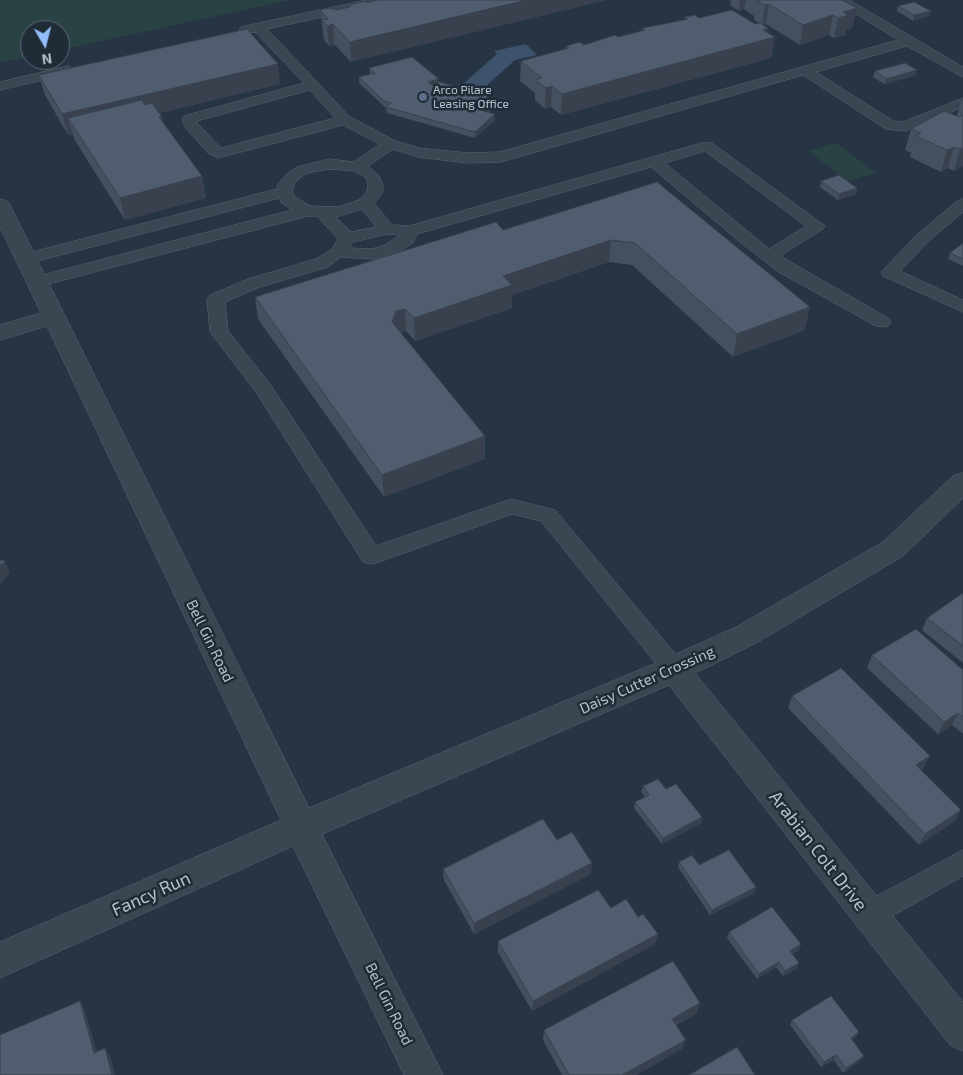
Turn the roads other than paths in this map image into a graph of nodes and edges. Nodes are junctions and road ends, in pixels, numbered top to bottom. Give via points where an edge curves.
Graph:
1 (383, 0) edge
2 (840, 0) edge
3 (257, 27) junction
4 (228, 34) edge
5 (909, 41) junction
6 (84, 67) edge
7 (806, 71) junction
8 (963, 73) edge
9 (0, 86) edge
10 (313, 86) junction
11 (963, 102) edge
12 (345, 120) junction
13 (391, 144) junction
14 (654, 160) junction
15 (357, 167) junction
16 (284, 192) junction
17 (365, 203) junction
18 (963, 204) edge
19 (0, 205) edge
20 (316, 212) junction
21 (387, 229) junction
22 (410, 231) junction
23 (342, 245) junction
24 (769, 256) junction
25 (32, 270) junction
26 (963, 307) edge
27 (53, 317) junction
28 (882, 322) dead end
29 (0, 333) edge
30 (963, 482) edge
31 (674, 669) junction
32 (301, 827) junction
33 (963, 862) edge
34 (868, 914) junction
35 (0, 960) edge
36 (963, 1032) edge
37 (424, 1075) edge

1 - 3 lane
2 - 5 lane
3 - 4 lane
3 - 10 lane
5 - 7 lane
5 - 8 lane
6 - 9 lane
7 - 11 lane via 891,126 905,126
7 - 13 lane via 501,157 468,158 418,152
10 - 12 lane
10 - 12 lane via 195,117 190,124 218,153
12 - 13 lane
13 - 15 lane
14 - 22 lane
14 - 24 lane
14 - 24 lane via 707,146 817,226
15 - 16 lane via 329,164 302,170 286,184
15 - 17 lane via 374,179 376,187
16 - 20 lane via 296,206
16 - 25 lane
17 - 20 lane via 339,212
17 - 21 lane
18 - 26 lane via 889,272
19 - 25 street, Bell Gin Road
20 - 23 lane
20 - 25 lane
21 - 22 lane
21 - 23 lane
22 - 23 lane via 407,240 372,254
23 - 31 lane via 322,263 254,283 216,299 218,332 263,388 371,556 511,506 548,515
24 - 28 lane
25 - 27 street, Bell Gin Road
27 - 29 street
27 - 32 street, Bell Gin Road
30 - 31 street, Daisy Cutter Crossing via 893,549 746,635
31 - 32 street, Daisy Cutter Crossing
31 - 34 street, Arabian Colt Drive
32 - 35 street, Fancy Run
32 - 37 street, Bell Gin Road
33 - 34 lane
34 - 36 street, Arabian Colt Drive

